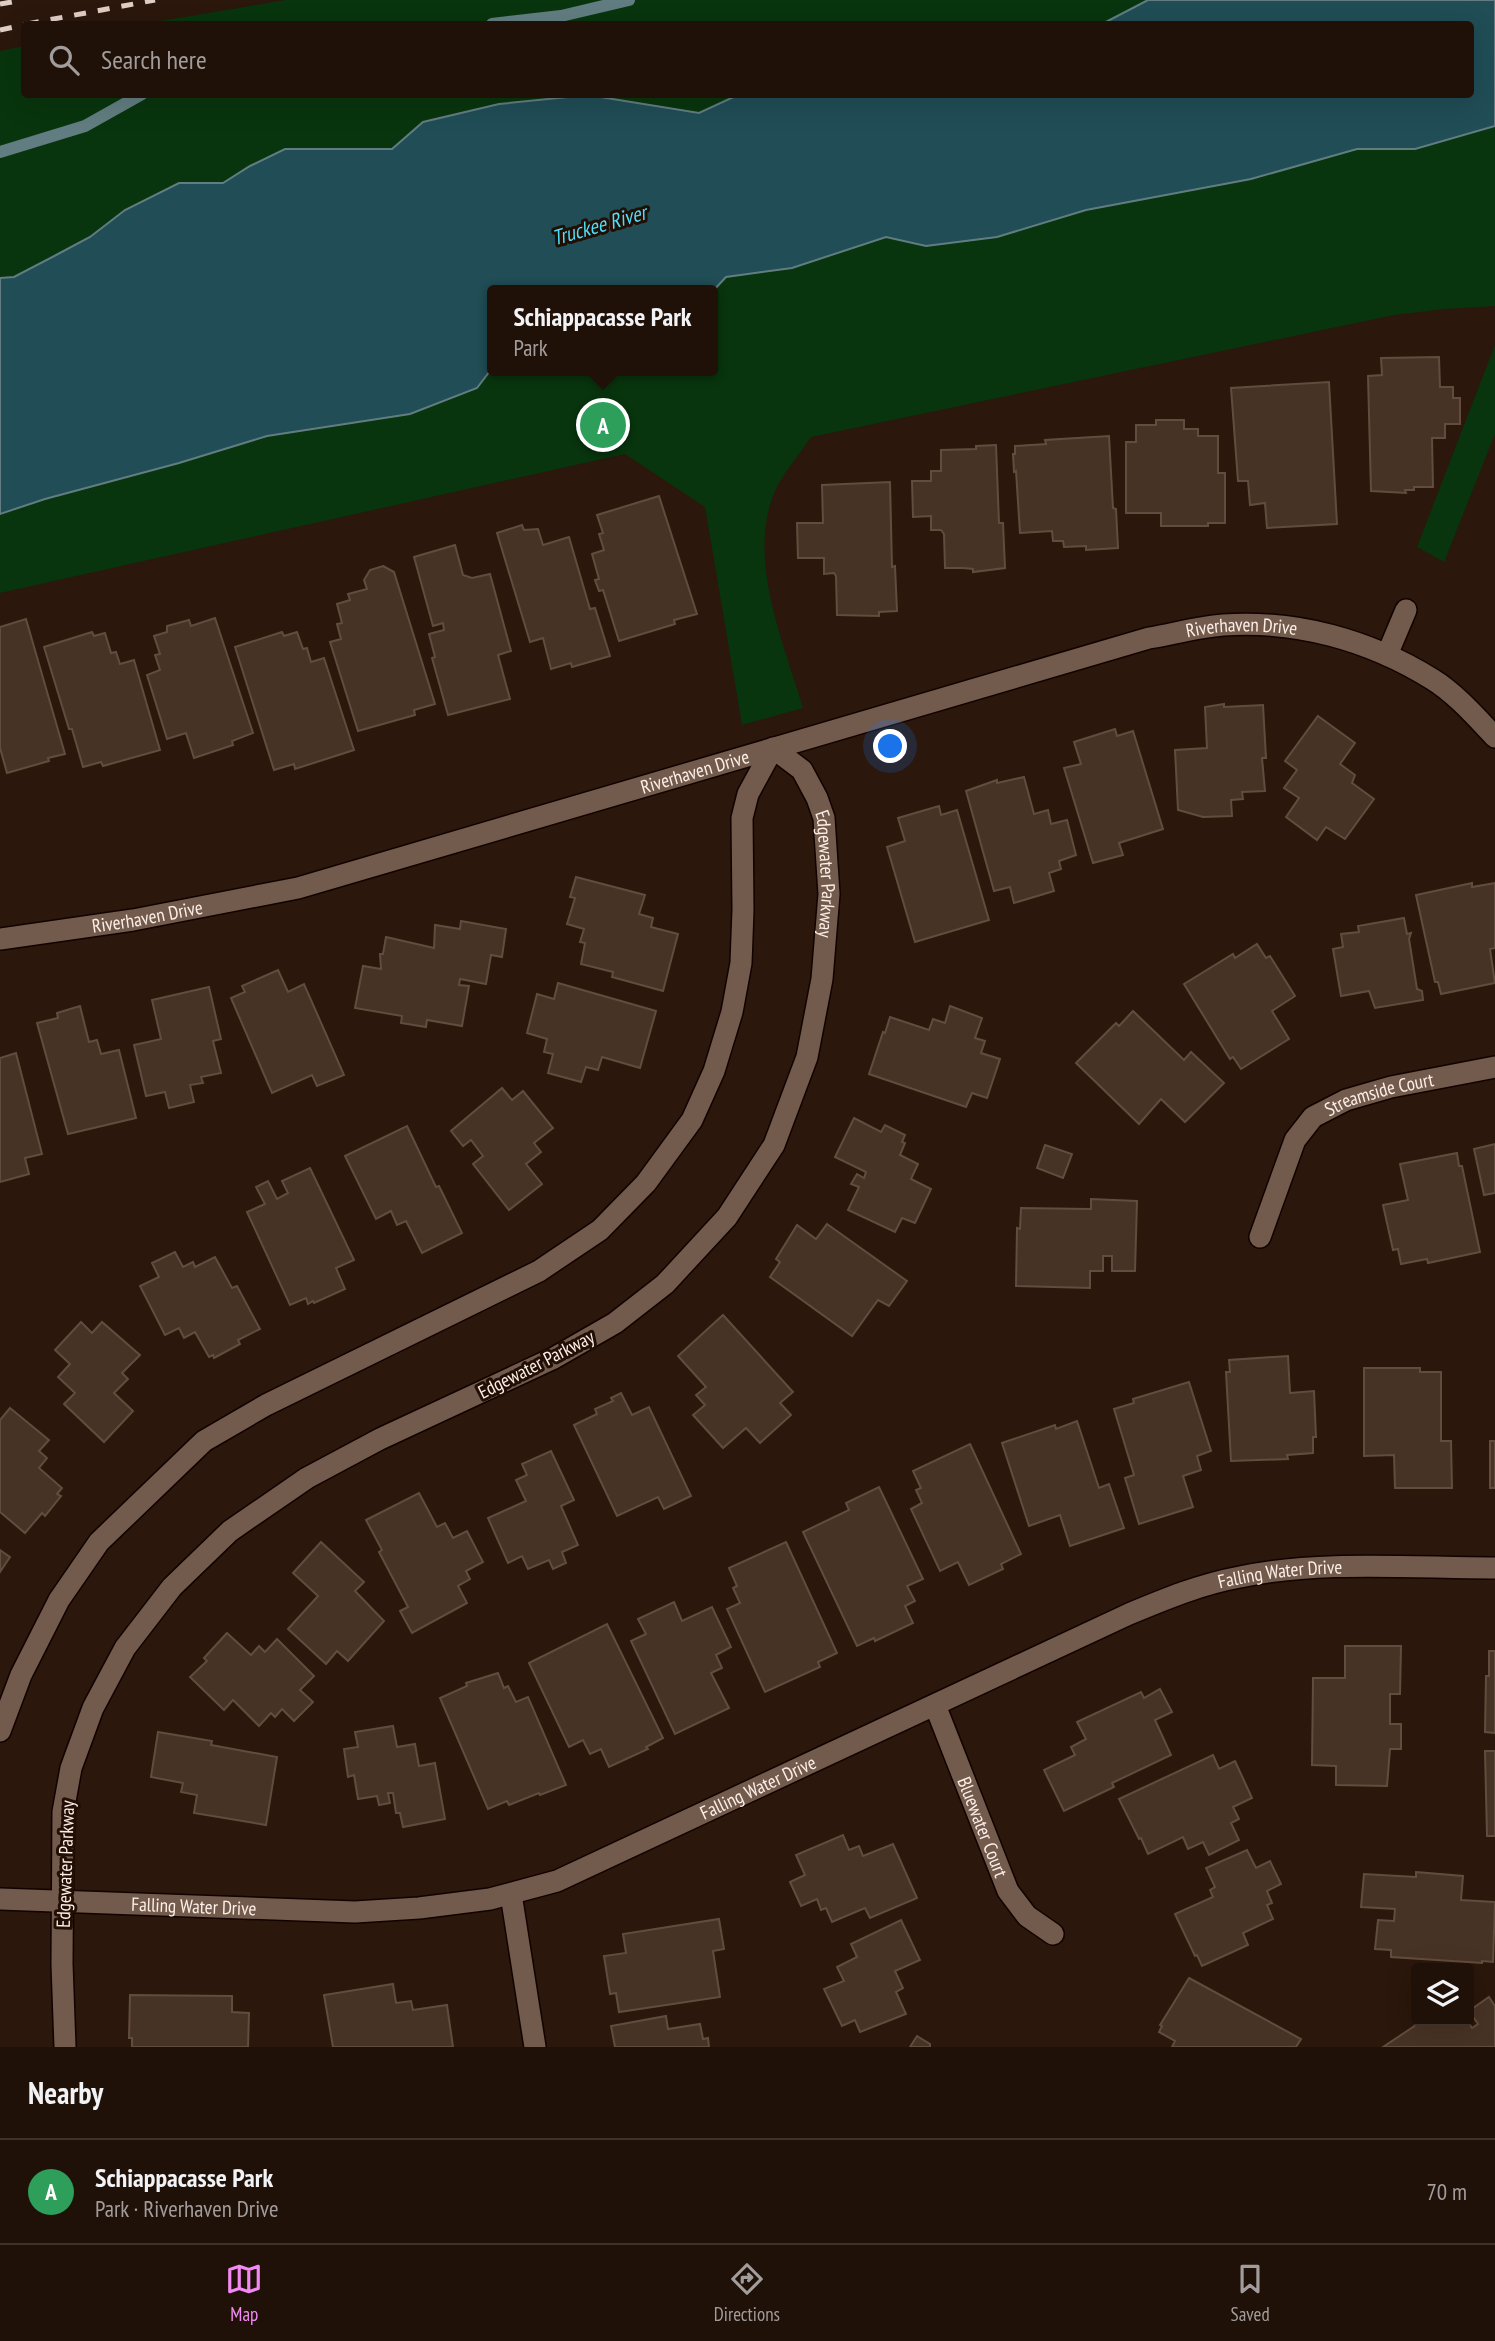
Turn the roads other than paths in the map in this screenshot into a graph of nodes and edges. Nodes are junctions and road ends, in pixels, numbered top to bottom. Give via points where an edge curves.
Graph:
1 (1406, 610) dead end
2 (1387, 654) junction
3 (1495, 737) edge
4 (773, 748) junction
5 (0, 939) edge
6 (1495, 1067) edge
7 (1260, 1237) dead end
8 (1495, 1568) edge
9 (935, 1705) junction
10 (0, 1731) edge
11 (511, 1894) junction
12 (0, 1899) edge
13 (63, 1900) junction
14 (1053, 1934) dead end
15 (65, 2047) edge
16 (535, 2047) edge

1 - 2 street
2 - 3 street, Riverhaven Drive via 1434,680
2 - 4 street, Riverhaven Drive via 1332,634 1280,626 1223,625 1149,638
4 - 5 street, Riverhaven Drive via 298,888 146,918
4 - 10 street via 748,794 741,818 743,923 732,1012 714,1071 692,1120 646,1183 600,1230 539,1271 266,1405 204,1441 99,1542 59,1600 21,1675
4 - 13 street, Edgewater Parkway via 802,770 817,798 824,818 829,894 822,979 807,1057 774,1145 727,1217 665,1283 615,1323 554,1359 307,1478 230,1531 172,1587 125,1648 93,1708 71,1768 63,1812
6 - 7 street, Streamside Court via 1391,1087 1346,1100 1313,1117 1295,1140
8 - 9 street, Falling Water Drive via 1288,1569 1240,1577 1182,1592 1129,1614
9 - 11 street, Falling Water Drive via 557,1881
9 - 14 street, Bluewater Court via 1009,1891 1027,1916
11 - 13 street, Falling Water Drive via 355,1912
11 - 16 street
12 - 13 street, Falling Water Drive
13 - 15 street, Edgewater Parkway

